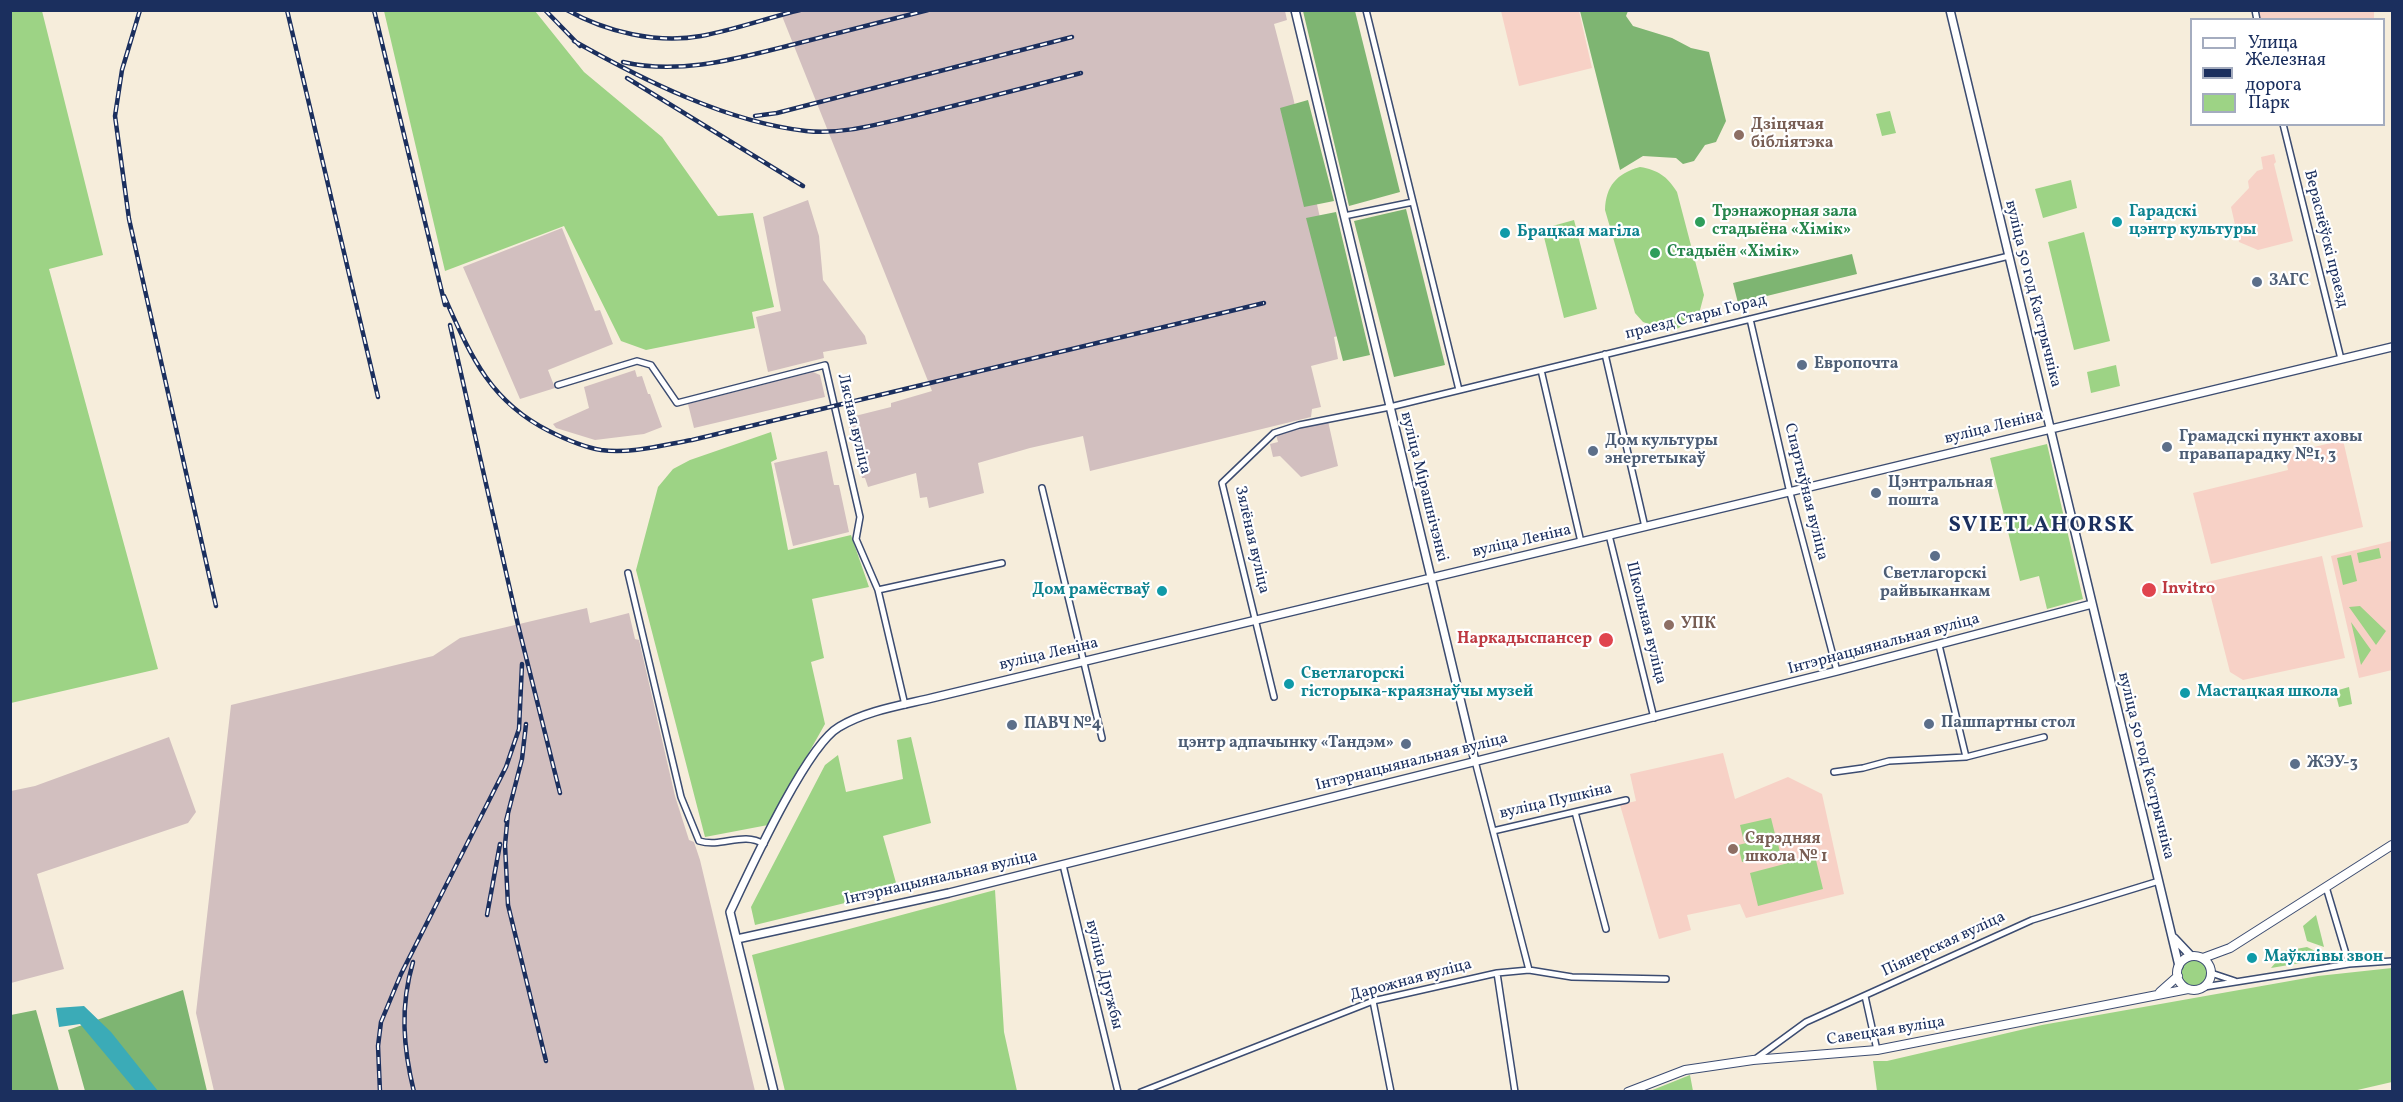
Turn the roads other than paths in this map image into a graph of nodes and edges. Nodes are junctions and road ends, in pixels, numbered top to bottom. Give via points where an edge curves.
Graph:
1 (1295, 10) edge
2 (1366, 10) edge
3 (1950, 10) edge
4 (2283, 126) edge
5 (1413, 202) junction
6 (1344, 216) junction
7 (2009, 256) junction
8 (1750, 319) junction
9 (2392, 346) edge
10 (1605, 354) junction
11 (2341, 359) junction
12 (1541, 370) junction
13 (558, 385) dead end
14 (1460, 390) junction
15 (1390, 407) junction
16 (1299, 424) joint
17 (2050, 428) junction
18 (1042, 488) dead end
19 (1790, 493) junction
20 (1645, 527) junction
21 (1609, 535) junction
22 (1581, 542) junction
23 (1002, 563) dead end
24 (628, 573) dead end
25 (1431, 577) junction
26 (878, 590) junction
27 (2092, 604) junction
28 (1255, 620) junction
29 (1939, 645) junction
30 (1084, 661) junction
31 (1837, 671) junction
32 (1274, 697) dead end
33 (905, 705) junction
34 (1654, 718) junction
35 (2044, 737) dead end
36 (1102, 738) dead end
37 (1966, 756) junction
38 (1475, 761) junction
39 (1834, 772) dead end
40 (1626, 800) dead end
41 (1575, 812) junction
42 (1493, 831) junction
43 (764, 844) junction
44 (2392, 844) edge
45 (1063, 865) junction
46 (2159, 881) junction
47 (2326, 887) junction
48 (1606, 929) dead end
49 (2171, 934) junction
50 (737, 939) junction
51 (2230, 948) junction
52 (2192, 956) junction
53 (2203, 958) junction
54 (2392, 961) edge
55 (2349, 964) junction
56 (2179, 966) junction
57 (1529, 970) junction
58 (2211, 970) junction
59 (1497, 973) junction
60 (2178, 976) junction
61 (1666, 979) dead end
62 (2240, 982) junction
63 (2204, 987) junction
64 (2188, 989) junction
65 (1865, 996) junction
66 (2150, 997) junction
67 (1373, 1001) junction
68 (1877, 1050) junction
69 (1753, 1060) junction
70 (774, 1092) edge
71 (1118, 1092) edge
72 (1141, 1092) edge
73 (1391, 1092) edge
74 (1515, 1092) edge
75 (1628, 1092) edge

1 - 6 street, вуліца Мірашнічэнкі
2 - 5 street
3 - 7 street, вуліца 50 год Кастрычніка
4 - 11 street, Вераснёўскі праезд
5 - 6 street
5 - 14 street
6 - 15 street, вуліца Мірашнічэнкі
7 - 8 street, праезд Стары Горад
7 - 17 street, вуліца 50 год Кастрычніка
8 - 10 street, праезд Стары Горад
8 - 19 street, Спартыўная вуліца
9 - 11 street, вуліца Леніна
10 - 12 street, праезд Стары Горад
10 - 20 street
11 - 17 street, вуліца Леніна
12 - 14 street, праезд Стары Горад
12 - 22 street
13 - 26 street, Лясная вуліца via 637,361 651,365 677,403 825,365 860,517 856,539
14 - 15 street, праезд Стары Горад
15 - 16 street, праезд Стары Горад
15 - 25 street, вуліца Мірашнічэнкі
16 - 28 street, Зялёная вуліца via 1274,433 1222,483
17 - 19 street, вуліца Леніна
17 - 27 street, вуліца 50 год Кастрычніка
18 - 30 street
19 - 20 street, вуліца Леніна
19 - 31 street, Спартыўная вуліца
20 - 21 street, вуліца Леніна
21 - 22 street, вуліца Леніна
21 - 34 street, Школьная вуліца
22 - 25 street, вуліца Леніна
23 - 26 street
24 - 43 street via 681,797 699,841 711,844 753,837
25 - 28 street, вуліца Леніна
25 - 38 street, вуліца Мірашнічэнкі
26 - 33 street, Лясная вуліца
27 - 29 street, Інтэрнацыянальная вуліца
27 - 46 street, вуліца 50 год Кастрычніка
28 - 30 street, вуліца Леніна
28 - 32 street, Зялёная вуліца
29 - 31 street, Інтэрнацыянальная вуліца
29 - 37 street
30 - 33 street, вуліца Леніна
30 - 36 street
31 - 34 street, Інтэрнацыянальная вуліца
33 - 43 street, вуліца Леніна via 838,727 813,752
34 - 38 street, Інтэрнацыянальная вуліца
35 - 37 street
37 - 39 street via 1889,761
38 - 42 street, вуліца Мірашнічэнкі
38 - 45 street, Інтэрнацыянальная вуліца
40 - 41 street, вуліца Пушкіна
41 - 42 street, вуліца Пушкіна
41 - 48 street
42 - 57 street, вуліца Мірашнічэнкі
43 - 50 street, вуліца Леніна via 730,912
44 - 47 main road
45 - 50 street, Інтэрнацыянальная вуліца
45 - 71 street, вуліца Дружбы
46 - 49 street, вуліца 50 год Кастрычніка
46 - 65 street, Піянерская вуліца via 2032,920
47 - 51 main road
47 - 55 street
49 - 52 street
49 - 56 street, вуліца 50 год Кастрычніка
50 - 70 street, вуліца Леніна
51 - 53 main road
51 - 58 main road
52 - 53 main road
52 - 56 main road
53 - 58 main road
54 - 55 street
55 - 62 street
56 - 60 main road
57 - 59 street, Дарожная вуліца
57 - 61 street, Дарожная вуліца via 1572,977
58 - 62 street
58 - 63 main road
59 - 67 street, Дарожная вуліца
59 - 74 street
60 - 64 main road
60 - 66 main road, Савецкая вуліца
62 - 63 street
63 - 64 main road
64 - 66 main road, Савецкая вуліца
65 - 68 street
65 - 69 street, Піянерская вуліца via 1806,1022
66 - 68 main road, Савецкая вуліца
67 - 72 street, Дарожная вуліца
67 - 73 street
68 - 69 main road, Савецкая вуліца
69 - 75 main road, Савецкая вуліца via 1684,1070

